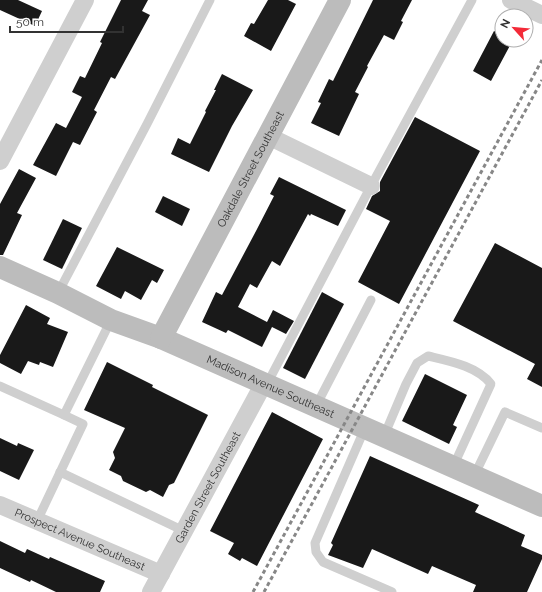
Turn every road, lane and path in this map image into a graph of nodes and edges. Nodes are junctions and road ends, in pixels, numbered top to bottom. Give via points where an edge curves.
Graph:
1 (85, 0) edge
2 (210, 0) edge
3 (340, 0) edge
4 (472, 0) edge
5 (510, 0) edge
6 (542, 15) edge
7 (268, 136) junction
8 (0, 162) edge
9 (371, 186) junction
10 (0, 267) edge
11 (58, 293) junction
12 (371, 300) dead end
13 (111, 320) junction
14 (161, 338) junction
15 (265, 384) junction
16 (0, 386) edge
17 (316, 406) junction
18 (64, 415) junction
19 (542, 428) edge
20 (375, 432) junction
21 (453, 467) junction
22 (60, 472) junction
23 (474, 476) junction
24 (0, 505) edge
25 (542, 506) edge
26 (37, 521) junction
27 (184, 531) junction
28 (161, 574) junction
29 (151, 592) edge
30 (392, 592) edge

1 - 8 street
2 - 11 lane
3 - 7 street, Oakdale Street Southeast
4 - 9 lane
5 - 6 street
7 - 9 street
7 - 14 street, Oakdale Street Southeast
9 - 15 lane
10 - 11 street, Madison Avenue Southeast
11 - 13 street, Madison Avenue Southeast
12 - 17 lane
13 - 14 street, Madison Avenue Southeast
13 - 18 lane
14 - 15 street, Madison Avenue Southeast
15 - 17 street, Madison Avenue Southeast
15 - 27 street, Garden Street Southeast
16 - 18 lane
17 - 20 street, Madison Avenue Southeast
18 - 22 lane via 83,424
19 - 23 lane via 505,412
20 - 21 street, Madison Avenue Southeast
20 - 21 lane via 417,363 428,356 450,361 485,375 492,384
20 - 30 lane via 315,543 316,552 323,562
21 - 23 street, Madison Avenue Southeast
22 - 26 lane
22 - 27 lane
23 - 25 street, Madison Avenue Southeast
24 - 26 street, Prospect Avenue Southeast
26 - 28 street, Prospect Avenue Southeast
27 - 28 street, Garden Street Southeast
28 - 29 street, Garden Street Southeast

